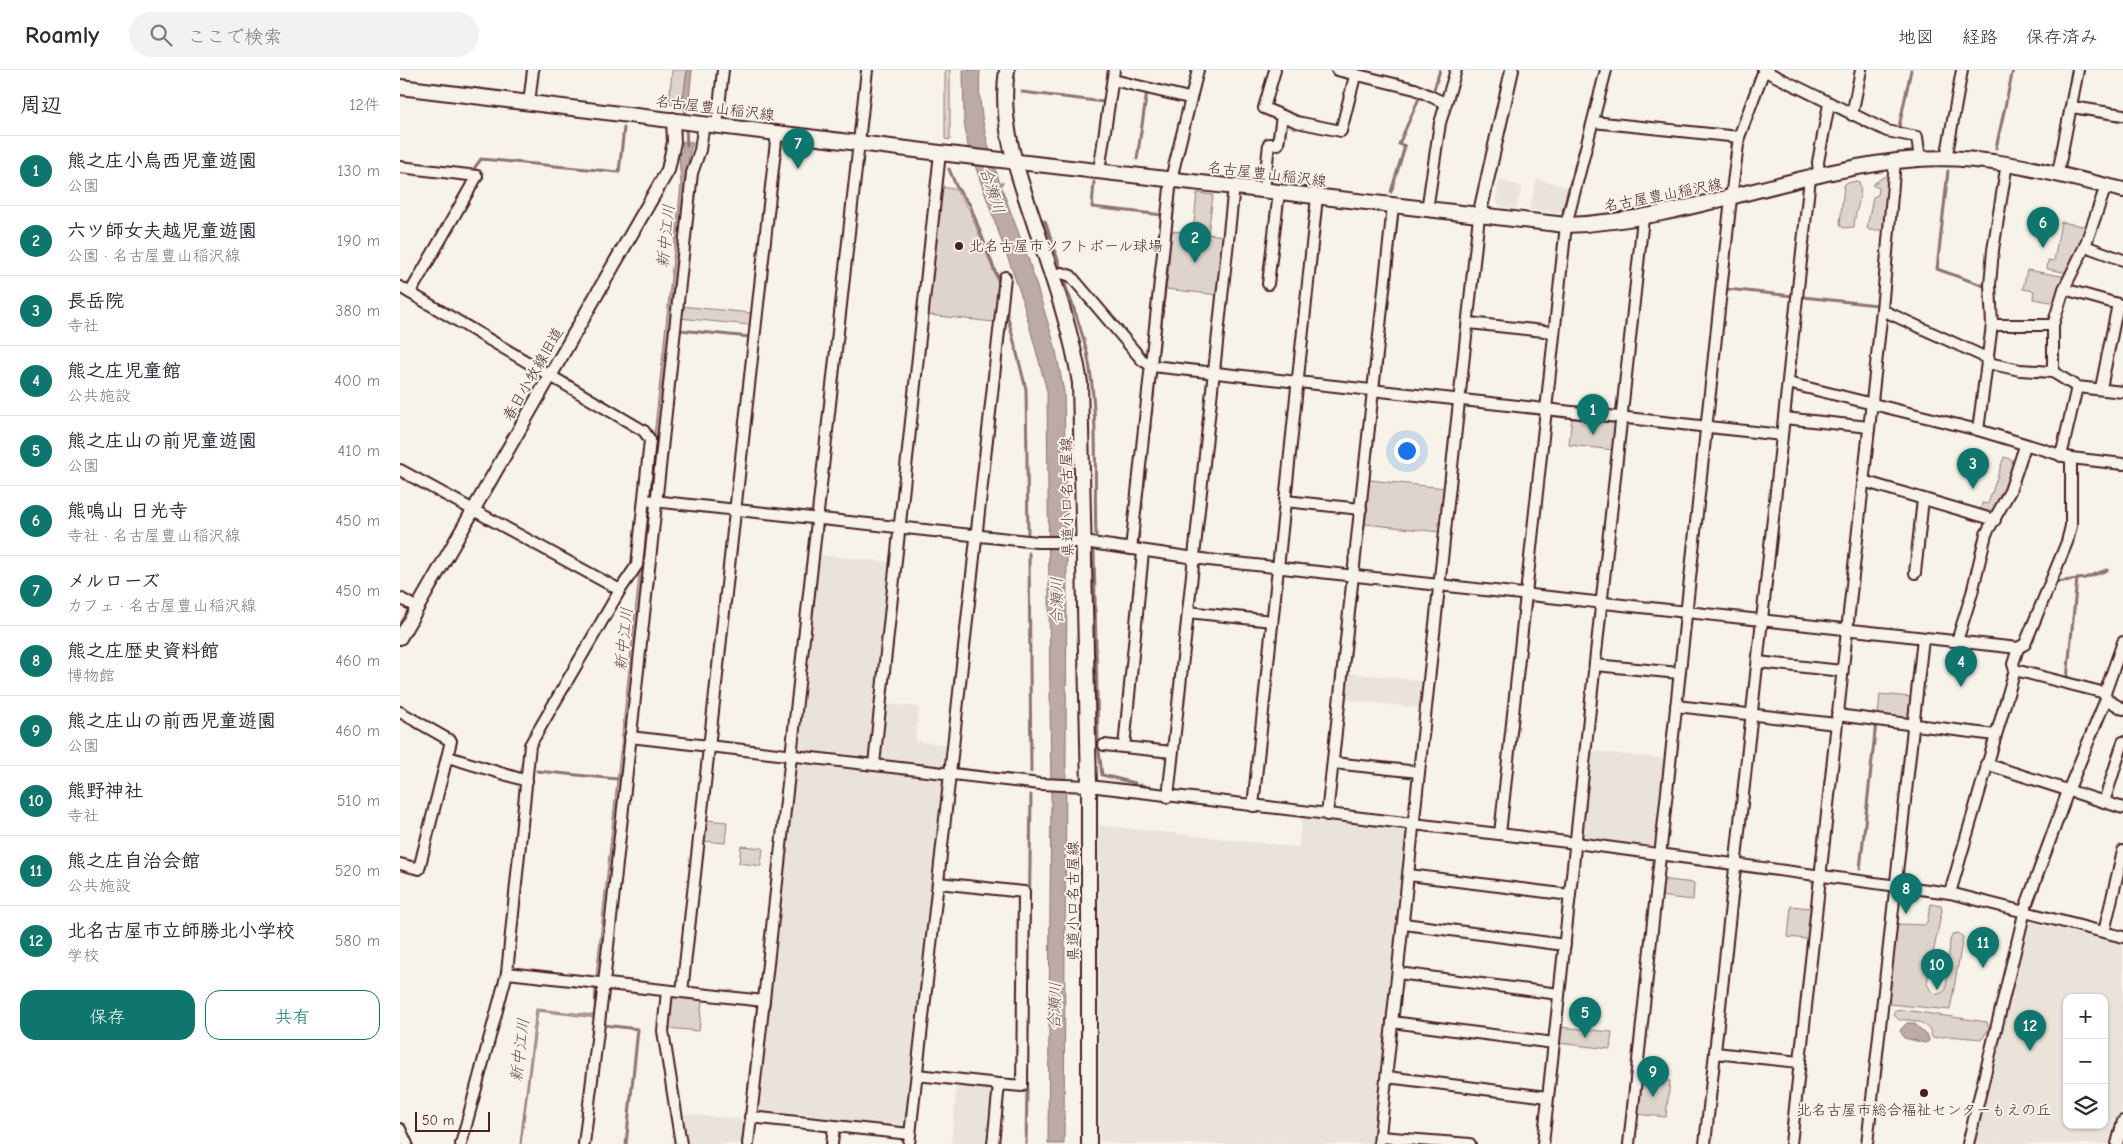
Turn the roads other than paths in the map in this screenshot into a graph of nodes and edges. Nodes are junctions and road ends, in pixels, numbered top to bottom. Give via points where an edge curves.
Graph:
1 (533, 70) edge
2 (723, 70) edge
3 (867, 70) edge
4 (1006, 70) edge
5 (1198, 70) edge
6 (1275, 70) edge
7 (1338, 70) edge
8 (1456, 70) edge
9 (1512, 70) edge
10 (1606, 70) edge
11 (1764, 70) edge
12 (1861, 70) edge
13 (1962, 70) edge
14 (2078, 70) edge
15 (1113, 75) edge
16 (1355, 76) junction
17 (400, 87) edge
18 (1189, 98) junction
19 (1445, 102) junction
20 (529, 103) junction
21 (1829, 104) junction
22 (2072, 107) junction
23 (1852, 115) junction
24 (2123, 115) edge
25 (1282, 116) junction
26 (674, 120) junction
27 (1592, 122) junction
28 (706, 123) junction
29 (777, 132) junction
30 (1739, 137) junction
31 (859, 143) junction
32 (940, 153) junction
33 (1920, 159) junction
34 (1946, 159) junction
35 (1013, 161) junction
36 (1895, 162) junction
37 (2007, 163) junction
38 (400, 167) edge
39 (1099, 171) junction
40 (2058, 173) junction
41 (1815, 177) junction
42 (1171, 179) junction
43 (1234, 186) junction
44 (2106, 186) junction
45 (1264, 190) junction
46 (2123, 190) edge
47 (1279, 192) junction
48 (1317, 196) junction
49 (1731, 198) junction
50 (1393, 206) junction
51 (1427, 210) junction
52 (1480, 216) junction
53 (1643, 218) junction
54 (1566, 225) junction
55 (2085, 246) junction
56 (2123, 260) edge
57 (1052, 276) junction
58 (1005, 277) dead end
59 (1268, 284) dead end
60 (400, 287) edge
61 (2064, 289) junction
62 (410, 293) junction
63 (1882, 310) junction
64 (1469, 323) junction
65 (1992, 325) junction
66 (2053, 325) junction
67 (1553, 332) junction
68 (1988, 361) junction
69 (1152, 366) junction
70 (2053, 372) junction
71 (1214, 373) junction
72 (550, 376) junction
73 (1297, 382) junction
74 (1788, 383) junction
75 (2077, 387) junction
76 (2101, 388) junction
77 (1374, 391) junction
78 (2123, 392) edge
79 (1461, 400) junction
80 (1871, 403) junction
81 (1546, 409) junction
82 (1622, 418) junction
83 (1784, 418) junction
84 (1706, 427) junction
85 (1869, 427) junction
86 (1978, 430) junction
87 (1782, 435) junction
88 (2025, 446) junction
89 (2066, 457) junction
90 (2123, 464) edge
91 (400, 470) edge
92 (1863, 481) junction
93 (1923, 499) junction
94 (650, 500) junction
95 (1285, 501) junction
96 (735, 509) junction
97 (1361, 509) junction
98 (473, 510) junction
99 (817, 518) junction
100 (1994, 520) junction
101 (900, 527) junction
102 (976, 535) junction
103 (1080, 542) junction
104 (1131, 549) junction
105 (1144, 552) junction
106 (1194, 558) junction
107 (1278, 568) junction
108 (1915, 573) dead end
109 (1354, 576) junction
110 (1439, 586) junction
111 (620, 590) junction
112 (1526, 595) junction
113 (400, 598) edge
114 (1601, 603) junction
115 (417, 608) junction
116 (1188, 612) junction
117 (1685, 613) junction
118 (1272, 621) junction
119 (1762, 622) junction
120 (1846, 629) junction
121 (400, 638) edge
122 (1923, 638) junction
123 (1957, 641) junction
124 (2123, 642) edge
125 (2018, 648) junction
126 (2121, 657) edge
127 (1758, 662) junction
128 (1595, 665) junction
129 (2015, 670) junction
130 (1842, 671) junction
131 (1679, 673) junction
132 (2105, 696) junction
133 (1676, 706) junction
134 (2123, 709) edge
135 (400, 712) edge
136 (1751, 715) junction
137 (1837, 720) junction
138 (1914, 725) junction
139 (1995, 735) junction
140 (630, 737) junction
141 (2123, 742) edge
142 (1104, 745) dead end
143 (709, 746) junction
144 (1124, 748) junction
145 (1172, 752) junction
146 (792, 755) junction
147 (448, 757) junction
148 (1333, 763) junction
149 (874, 764) junction
150 (1986, 764) junction
151 (1419, 772) junction
152 (950, 773) junction
153 (526, 781) junction
154 (1084, 786) junction
155 (2068, 791) junction
156 (1168, 797) junction
157 (2104, 802) junction
158 (1253, 806) junction
159 (2123, 808) edge
160 (1328, 815) junction
161 (1414, 825) junction
162 (1500, 834) junction
163 (1576, 843) junction
164 (2123, 851) edge
165 (1660, 854) junction
166 (400, 864) edge
167 (1736, 864) junction
168 (1409, 875) junction
169 (1819, 876) junction
170 (938, 883) junction
171 (1896, 886) junction
172 (1950, 893) junction
173 (1570, 895) junction
174 (2025, 912) junction
175 (1404, 924) junction
176 (2104, 932) junction
177 (2123, 937) edge
178 (1564, 945) junction
179 (508, 973) junction
180 (1398, 973) junction
181 (600, 983) junction
182 (667, 990) junction
183 (682, 992) junction
184 (1559, 994) junction
185 (764, 1001) junction
186 (1392, 1022) junction
187 (1554, 1043) junction
188 (1715, 1053) junction
189 (1799, 1062) junction
190 (917, 1075) junction
191 (1387, 1076) junction
192 (999, 1084) junction
193 (1548, 1097) junction
194 (750, 1117) junction
195 (2123, 1121) edge
196 (834, 1126) junction
197 (400, 1129) edge
198 (910, 1139) edge
199 (1379, 1141) edge
200 (407, 1144) edge
201 (460, 1144) edge
202 (584, 1144) edge
203 (680, 1144) edge
204 (748, 1144) edge
205 (832, 1144) edge
206 (993, 1144) edge
207 (1090, 1144) edge
208 (1465, 1144) edge
209 (1470, 1144) edge
210 (1543, 1144) edge
211 (1629, 1144) edge
212 (1705, 1144) edge
213 (1791, 1144) edge
214 (1867, 1144) edge
215 (1968, 1144) edge
216 (2117, 1144) edge

1 - 20 street
2 - 28 street
3 - 31 street
4 - 35 main road, 県道小口名古屋線 via 1005,103
5 - 18 street
6 - 25 street via 1264,108
7 - 16 street
8 - 19 street
9 - 52 street
10 - 27 street
11 - 21 street
11 - 30 street
12 - 23 street
13 - 34 street
14 - 22 street
15 - 18 street
15 - 39 street
16 - 19 street via 1416,89
16 - 25 street via 1342,131
17 - 20 main road, 名古屋豊山稲沢線
18 - 42 street
19 - 51 street
20 - 26 main road, 名古屋豊山稲沢線
21 - 23 street
21 - 41 street
22 - 24 street
22 - 40 street
23 - 33 street via 1887,131 1917,137
25 - 45 street via 1278,144 1269,144
26 - 28 main road, 名古屋豊山稲沢線
26 - 72 street, 春日小牧線旧道 via 674,142 668,170
27 - 30 street
27 - 54 street
28 - 29 main road, 名古屋豊山稲沢線
28 - 94 street via 692,173
29 - 31 main road, 名古屋豊山稲沢線
29 - 96 street
30 - 49 street
31 - 32 main road, 名古屋豊山稲沢線
31 - 99 street
32 - 35 main road, 名古屋豊山稲沢線
32 - 101 street
33 - 34 main road, 名古屋豊山稲沢線
33 - 36 main road, 名古屋豊山稲沢線
34 - 37 main road, 名古屋豊山稲沢線
35 - 39 main road, 名古屋豊山稲沢線
35 - 57 main road, 県道小口名古屋線
36 - 41 main road, 名古屋豊山稲沢線
36 - 63 street
37 - 40 main road, 名古屋豊山稲沢線
37 - 65 street via 1992,263
38 - 62 street via 477,176
39 - 42 main road, 名古屋豊山稲沢線
40 - 44 main road, 名古屋豊山稲沢線
41 - 49 main road, 名古屋豊山稲沢線
41 - 74 street
42 - 43 main road, 名古屋豊山稲沢線
42 - 69 street
43 - 45 main road, 名古屋豊山稲沢線
43 - 71 street
44 - 46 main road, 名古屋豊山稲沢線
44 - 55 street
45 - 47 main road, 名古屋豊山稲沢線
47 - 48 main road, 名古屋豊山稲沢線
47 - 59 street
48 - 50 main road, 名古屋豊山稲沢線
48 - 73 street
49 - 53 main road, 名古屋豊山稲沢線
49 - 84 street
50 - 51 main road, 名古屋豊山稲沢線
50 - 77 street
51 - 52 main road, 名古屋豊山稲沢線
52 - 54 main road, 名古屋豊山稲沢線
52 - 64 street
53 - 54 main road, 名古屋豊山稲沢線
53 - 82 street
54 - 67 street
55 - 56 street
55 - 61 street
57 - 69 street via 1062,273 1071,276 1142,360
57 - 103 main road, 県道小口名古屋線 via 1074,348 1080,383
58 - 102 street
60 - 62 street
61 - 66 street
61 - 76 street via 2118,304
62 - 72 street
63 - 68 street
63 - 80 street
64 - 67 street
64 - 79 street
65 - 66 street
65 - 68 street
66 - 70 street
67 - 81 street
68 - 70 street via 2020,370
68 - 86 street
69 - 71 street
69 - 104 street
70 - 75 street
71 - 73 street
71 - 106 street
72 - 94 street via 644,431 650,440
72 - 98 street, 春日小牧線旧道
73 - 77 street
73 - 95 street
74 - 80 street
74 - 83 street
75 - 76 street
75 - 89 street
76 - 78 street
77 - 79 street
77 - 97 street
79 - 81 street
79 - 110 street
80 - 85 street
80 - 86 street
81 - 82 street
81 - 112 street
82 - 84 street
82 - 114 street
83 - 85 street
83 - 87 street
84 - 87 street
84 - 117 street
85 - 92 street
86 - 88 street
87 - 119 street
88 - 89 street
88 - 100 street via 2017,474
89 - 90 street
89 - 125 street via 2071,526 2067,542 2025,644
91 - 98 street
92 - 93 street
92 - 120 street
93 - 100 street
93 - 108 street
94 - 96 street
94 - 111 street via 637,565
94 - 140 street
95 - 97 street
95 - 107 street
96 - 99 street
96 - 143 street
97 - 109 street
98 - 111 street
98 - 115 street, 春日小牧線旧道
99 - 101 street
99 - 146 street
100 - 123 street via 1986,534
101 - 102 street
101 - 149 street
102 - 103 street via 1041,542
102 - 152 street
103 - 104 street
103 - 154 main road, 県道小口名古屋線
104 - 105 street
105 - 106 street
105 - 144 street
106 - 107 street
106 - 116 street
107 - 109 street
107 - 118 street
109 - 110 street
109 - 148 street
110 - 112 street
110 - 151 street
111 - 153 street via 530,745
112 - 114 street
112 - 162 street
113 - 115 street
114 - 117 street
114 - 128 street
115 - 121 street, 春日小牧線旧道
116 - 118 street
116 - 145 street
117 - 119 street
117 - 131 street
118 - 158 street
119 - 120 street
119 - 127 street
120 - 122 street
120 - 130 street
122 - 123 street
122 - 138 street
123 - 125 street
124 - 126 street
125 - 129 street via 2013,664
126 - 132 street
127 - 130 street
127 - 136 street
128 - 131 street
128 - 163 street
129 - 132 street
129 - 139 street
130 - 137 street
131 - 133 street
132 - 134 street
132 - 155 street
133 - 136 street
133 - 165 street
135 - 147 street via 451,741
136 - 137 street
136 - 167 street
137 - 138 street
137 - 169 street
138 - 139 street
138 - 171 street
139 - 150 street
140 - 143 street
140 - 181 street
141 - 157 street
142 - 144 street
143 - 146 street
143 - 183 street
144 - 145 street
145 - 156 street
146 - 149 street
146 - 185 street
147 - 153 street
147 - 166 street via 419,869
148 - 151 street
148 - 160 street
149 - 152 street
150 - 155 street
150 - 172 street
151 - 161 street
152 - 154 street via 1043,785
152 - 170 street
153 - 179 street
154 - 156 street
154 - 207 main road, 県道小口名古屋線
155 - 157 street
155 - 174 street
156 - 158 street
157 - 159 street
158 - 160 street
160 - 161 street
161 - 162 street
161 - 168 street
162 - 163 street
163 - 165 street
163 - 173 street
164 - 176 street
165 - 167 street
165 - 211 street
167 - 169 street
167 - 188 street
168 - 173 street
168 - 175 street
169 - 171 street
169 - 189 street
170 - 190 street
170 - 192 street via 1024,892 1022,1086
171 - 172 street
171 - 214 street
172 - 174 street
173 - 178 street
174 - 176 street
174 - 215 street
175 - 178 street
175 - 180 street
176 - 177 street
178 - 184 street
179 - 181 street
179 - 201 street
180 - 184 street
180 - 186 street
181 - 182 street
181 - 202 street
182 - 183 street
182 - 203 street via 663,1031
183 - 185 street
184 - 187 street
185 - 194 street
186 - 187 street
186 - 191 street
187 - 193 street
188 - 189 street
188 - 212 street
189 - 213 street
190 - 192 street
190 - 198 street
191 - 193 street
191 - 199 street
192 - 206 street
193 - 210 street
194 - 196 street
194 - 204 street
195 - 216 street
196 - 198 street
196 - 205 street
197 - 200 street
199 - 208 street
208 - 209 street

